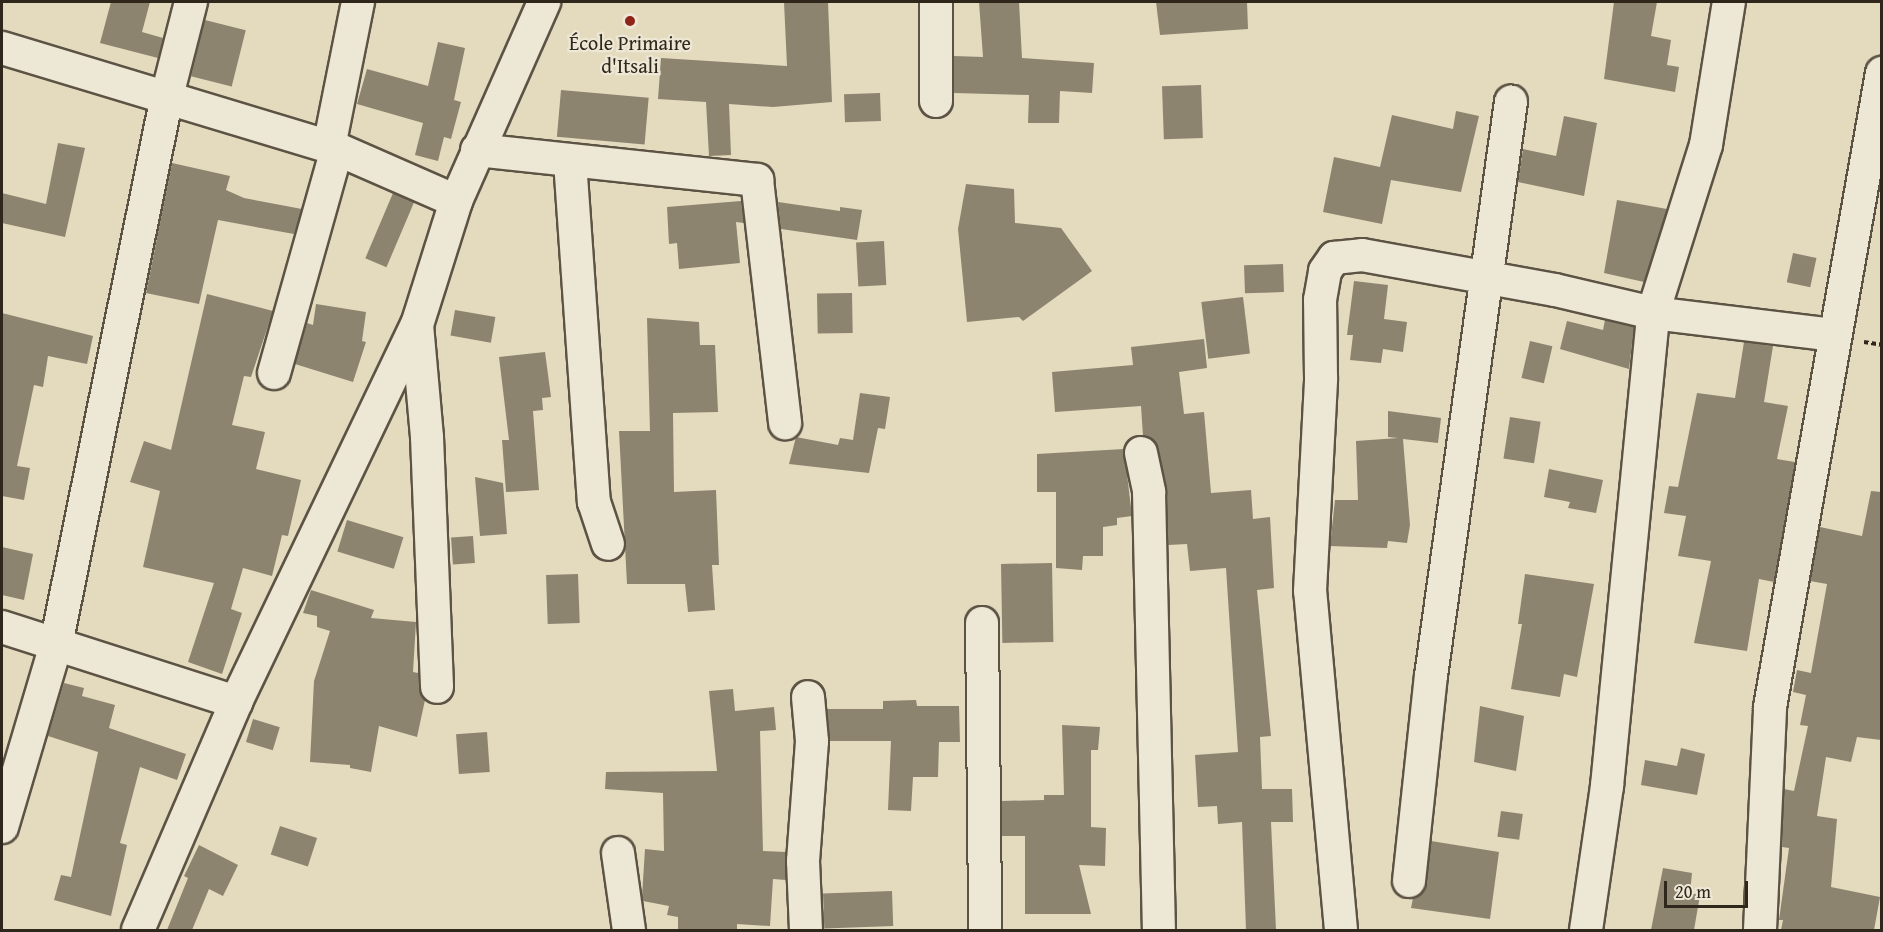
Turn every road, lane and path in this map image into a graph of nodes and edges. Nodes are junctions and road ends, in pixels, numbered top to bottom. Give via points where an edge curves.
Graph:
1 (191, 2) edge
2 (358, 2) edge
3 (544, 2) edge
4 (936, 2) edge
5 (1729, 2) edge
6 (2, 48) edge
7 (1881, 73) edge
8 (167, 96) junction
9 (936, 101) dead end
10 (1511, 102) dead end
11 (333, 148) junction
12 (477, 150) junction
13 (570, 161) junction
14 (456, 201) junction
15 (1488, 280) junction
16 (1653, 313) junction
17 (417, 325) junction
18 (1834, 335) junction
19 (274, 373) dead end
20 (785, 423) dead end
21 (1141, 453) dead end
22 (608, 544) dead end
23 (982, 623) dead end
24 (2, 627) edge
25 (56, 645) junction
26 (437, 687) dead end
27 (808, 697) dead end
28 (236, 702) junction
29 (2, 827) edge
30 (618, 853) dead end
31 (1409, 881) dead end
32 (138, 930) edge
33 (629, 930) edge
34 (806, 930) edge
35 (985, 930) edge
36 (1159, 930) edge
37 (1341, 930) edge
38 (1586, 930) edge
39 (1760, 930) edge

1 - 8 street
2 - 11 street
3 - 12 street
4 - 9 street
5 - 16 street via 1706,144
6 - 8 street
7 - 18 street
8 - 11 street
8 - 25 street
10 - 15 street
11 - 14 street
11 - 19 street
12 - 13 street
12 - 14 street
13 - 20 street via 757,180
13 - 22 street via 594,502
14 - 17 street
15 - 16 street via 1555,290
15 - 31 street via 1432,665
15 - 37 street via 1362,255 1334,258 1325,271 1320,300 1310,591
16 - 18 street
16 - 38 street via 1607,786
17 - 26 street via 427,437
17 - 28 street
18 - 39 street via 1770,707
21 - 36 street via 1149,492
23 - 35 street
24 - 25 street
25 - 28 street
25 - 29 street
27 - 34 street via 812,741 803,861
28 - 32 street
30 - 33 street

